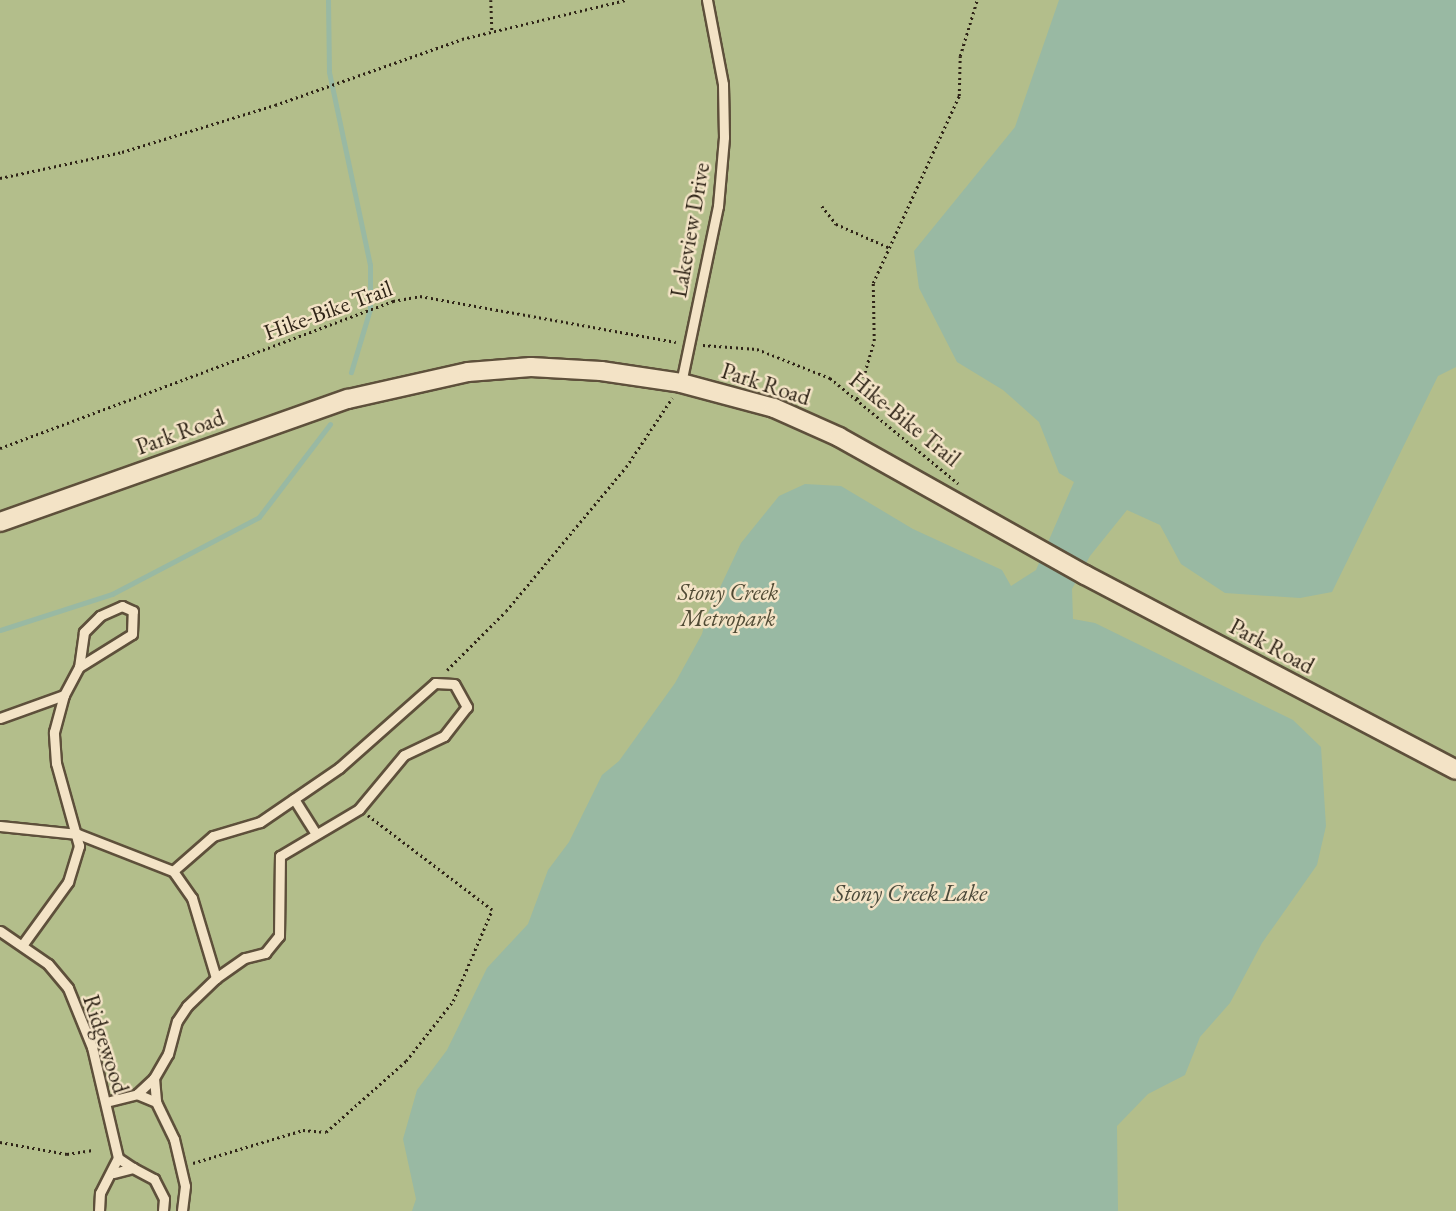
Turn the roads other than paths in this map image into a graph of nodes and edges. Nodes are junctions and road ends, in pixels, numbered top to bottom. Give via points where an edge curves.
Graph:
1 (707, 0) edge
2 (681, 383) junction
3 (0, 522) edge
4 (79, 667) junction
5 (64, 695) junction
6 (0, 718) edge
7 (1456, 771) edge
8 (294, 799) junction
9 (0, 826) edge
10 (78, 834) junction
11 (316, 834) junction
12 (173, 871) junction
13 (0, 931) edge
14 (23, 944) junction
15 (216, 978) junction
16 (154, 1078) junction
17 (137, 1094) junction
18 (106, 1102) junction
19 (156, 1102) junction
20 (118, 1158) junction
21 (133, 1168) junction
22 (114, 1173) junction
23 (99, 1211) edge
24 (163, 1211) edge
25 (182, 1211) edge

1 - 2 lane, Lakeview Drive via 723,84 724,137 718,206
2 - 3 street, Park Road via 573,369 468,372 348,399
2 - 7 street, Park Road via 774,408 839,437 1035,548
4 - 4 lane via 132,634 133,611 122,606 100,616 84,632
4 - 5 lane
5 - 6 lane
5 - 10 lane via 54,732 56,763
8 - 11 lane
8 - 11 lane via 339,768 435,683 454,684 467,707 444,736 404,755 359,809
8 - 12 lane via 260,822 213,835
9 - 10 lane
10 - 12 lane
10 - 14 lane via 68,882
11 - 15 lane via 280,856 279,936 265,953 245,958
12 - 15 lane via 192,898
13 - 14 lane, Ridgewood
14 - 18 lane, Ridgewood via 68,988 86,1028
15 - 16 lane via 177,1021 169,1054
16 - 17 lane
16 - 19 lane
17 - 18 lane
17 - 19 lane
18 - 20 lane, Ridgewood
19 - 25 lane via 174,1139 181,1168 185,1186
20 - 21 lane
20 - 22 lane, Ridgewood
21 - 22 lane
21 - 24 lane via 160,1188
22 - 23 lane, Ridgewood via 100,1193

